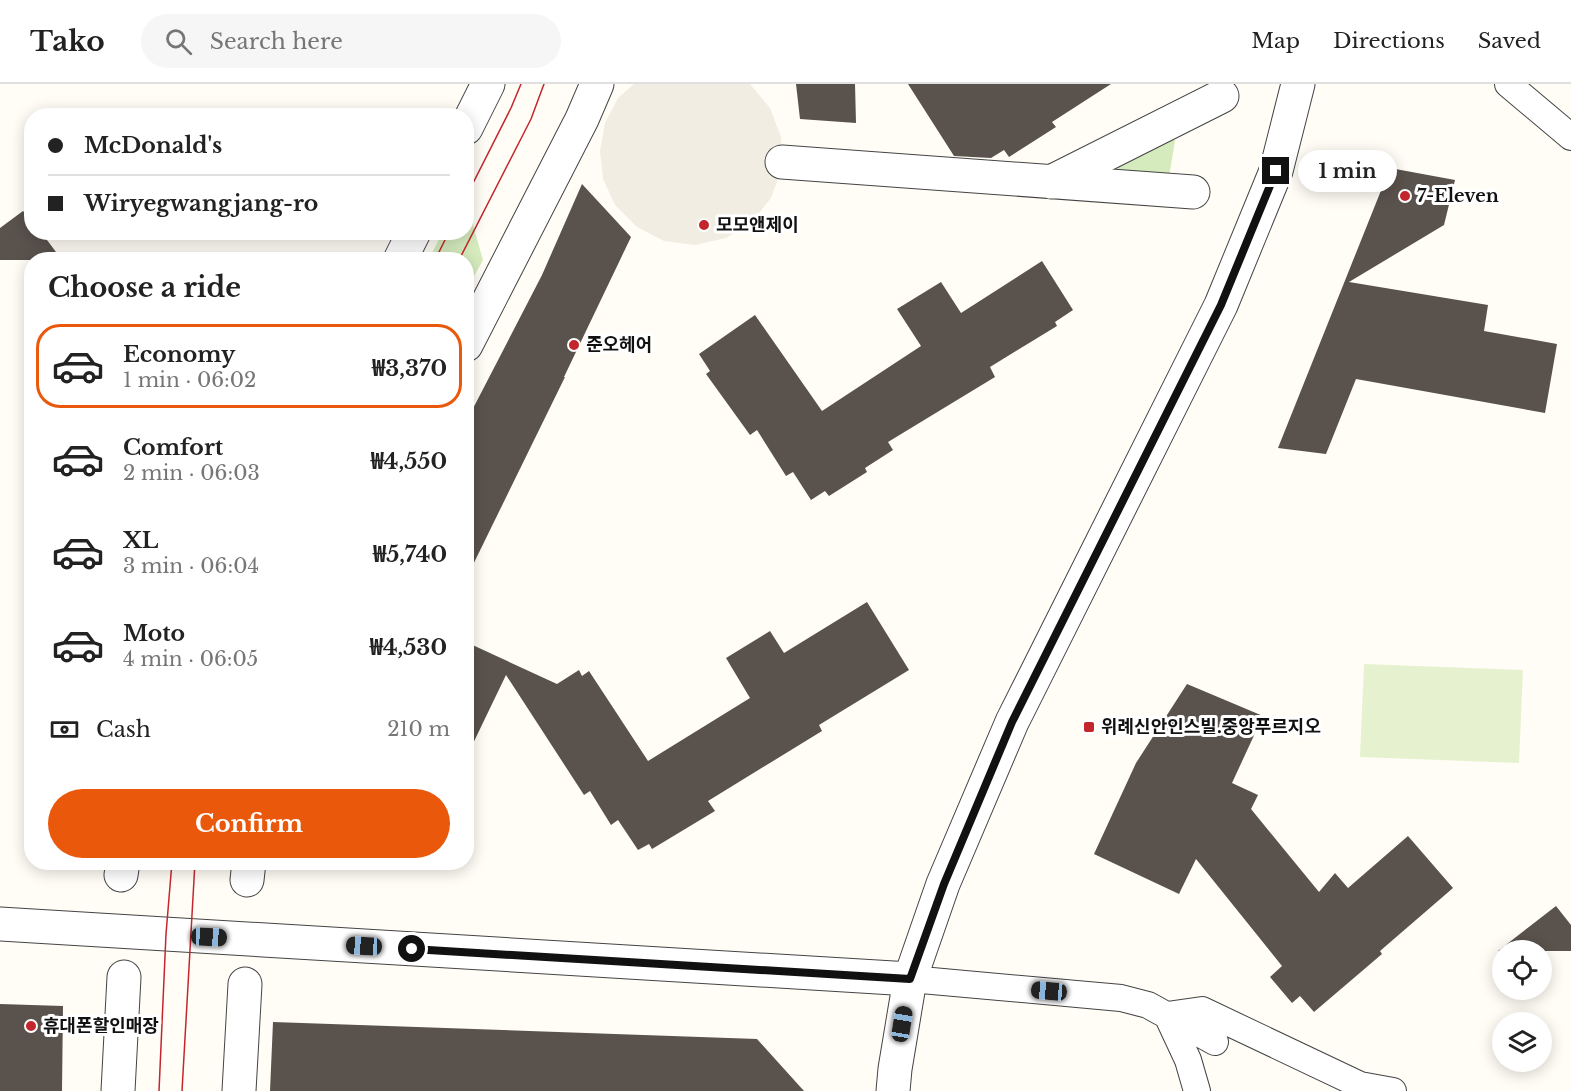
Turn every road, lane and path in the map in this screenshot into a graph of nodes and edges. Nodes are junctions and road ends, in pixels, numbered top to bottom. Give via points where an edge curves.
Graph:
1 (488, 84) edge
2 (1298, 84) edge
3 (1508, 84) edge
4 (1222, 96) dead end
5 (598, 101) edge
6 (474, 112) edge
7 (1571, 136) edge
8 (782, 162) dead end
9 (1051, 182) junction
10 (1193, 192) dead end
11 (474, 330) edge
12 (0, 924) edge
13 (124, 977) dead end
14 (910, 979) junction
15 (245, 984) dead end
16 (1167, 1015) junction
17 (1215, 1042) dead end
18 (118, 1091) edge
19 (239, 1091) edge
20 (893, 1091) edge
21 (1197, 1091) edge
22 (1393, 1091) edge

1 - 6 street
2 - 14 street via 1276,171 1221,305 1012,722 944,884
3 - 7 lane
4 - 9 street
5 - 11 street
8 - 9 street
9 - 10 street
12 - 14 street
13 - 18 street
14 - 16 lane via 1121,998 1149,1005
14 - 20 street
15 - 19 street
16 - 17 lane
16 - 21 lane via 1188,1060
16 - 22 lane via 1202,1010 1360,1086

